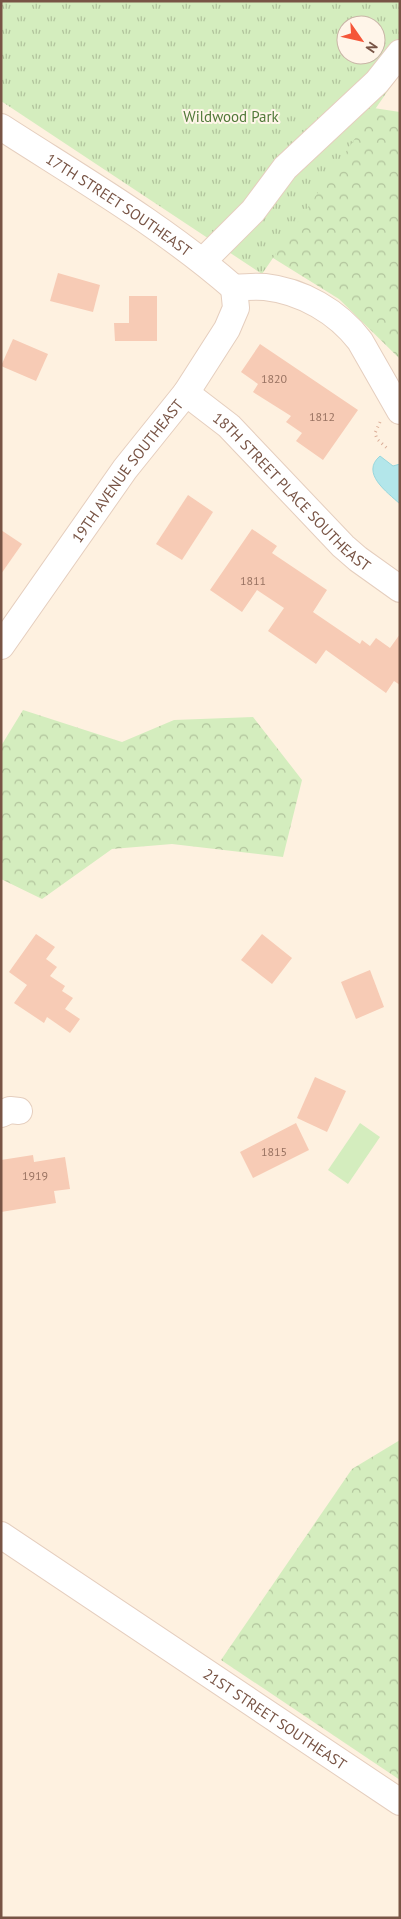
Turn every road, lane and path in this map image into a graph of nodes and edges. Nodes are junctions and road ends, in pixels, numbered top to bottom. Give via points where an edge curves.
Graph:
1 (400, 53) edge
2 (1, 127) edge
3 (203, 261) junction
4 (234, 288) junction
5 (186, 393) junction
6 (400, 411) edge
7 (400, 589) edge
8 (1, 646) edge
9 (1, 1535) edge
10 (400, 1802) edge

1 - 3 street via 364,94 285,168 253,211
2 - 3 street, 17TH STREET SOUTHEAST
3 - 4 street, 17TH STREET SOUTHEAST
4 - 5 street, 19TH AVENUE SOUTHEAST via 236,308 227,329
4 - 6 street via 264,287 288,292 333,314 360,341
5 - 7 street, 18TH STREET PLACE SOUTHEAST via 229,426 348,550
5 - 8 street, 19TH AVENUE SOUTHEAST via 125,469
9 - 10 street, 21ST STREET SOUTHEAST

